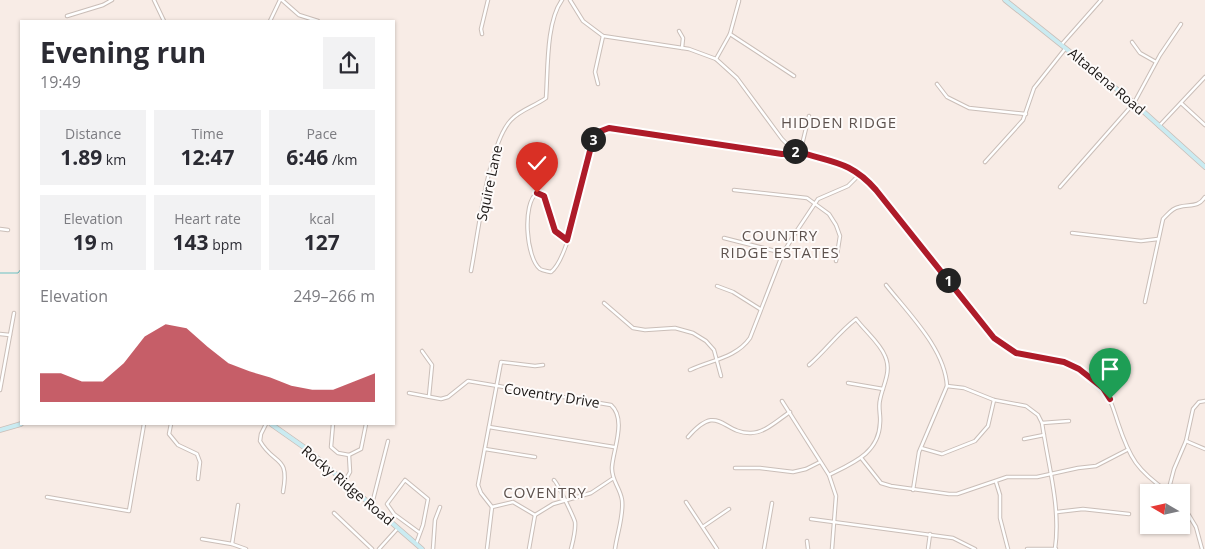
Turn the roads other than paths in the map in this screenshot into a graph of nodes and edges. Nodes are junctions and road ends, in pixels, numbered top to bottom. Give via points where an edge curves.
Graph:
1 (112, 0) edge
2 (154, 0) edge
3 (281, 0) edge
4 (488, 0) edge
5 (562, 0) edge
6 (570, 0) edge
7 (1005, 0) edge
8 (1100, 0) edge
9 (739, 1) dead end
10 (67, 16) dead end
11 (164, 20) edge
12 (271, 20) edge
13 (315, 20) edge
14 (1181, 24) dead end
15 (679, 31) dead end
16 (482, 34) dead end
17 (730, 34) junction
18 (603, 36) junction
19 (1132, 42) dead end
20 (1062, 44) junction
21 (682, 48) junction
22 (1066, 48) junction
23 (716, 59) junction
24 (1156, 62) junction
25 (794, 76) dead end
26 (1205, 76) edge
27 (598, 84) dead end
28 (937, 84) dead end
29 (1134, 103) junction
30 (1180, 103) junction
31 (1026, 114) junction
32 (809, 116) dead end
33 (1205, 125) edge
34 (1159, 126) junction
35 (794, 150) junction
36 (800, 153) junction
37 (985, 162) dead end
38 (1205, 167) edge
39 (859, 175) junction
40 (1060, 186) dead end
41 (734, 190) dead end
42 (1205, 197) edge
43 (815, 204) junction
44 (0, 229) edge
45 (8, 230) dead end
46 (1072, 233) dead end
47 (724, 238) dead end
48 (1158, 239) junction
49 (567, 240) junction
50 (783, 253) junction
51 (836, 261) dead end
52 (471, 271) dead end
53 (886, 285) dead end
54 (718, 286) dead end
55 (1145, 302) dead end
56 (604, 303) dead end
57 (760, 309) junction
58 (14, 313) dead end
59 (0, 334) edge
60 (10, 335) junction
61 (422, 351) dead end
62 (716, 360) junction
63 (543, 365) dead end
64 (809, 365) dead end
65 (690, 370) dead end
66 (721, 376) dead end
67 (848, 383) dead end
68 (496, 386) junction
69 (947, 386) junction
70 (883, 389) junction
71 (0, 390) edge
72 (409, 393) dead end
73 (428, 396) junction
74 (994, 400) junction
75 (782, 401) dead end
76 (1205, 401) edge
77 (790, 412) junction
78 (1069, 421) dead end
79 (1042, 423) junction
80 (20, 424) edge
81 (144, 425) edge
82 (170, 425) edge
83 (266, 425) edge
84 (272, 425) edge
85 (333, 425) edge
86 (366, 425) edge
87 (489, 427) junction
88 (0, 430) edge
89 (1044, 434) junction
90 (688, 436) dead end
91 (1024, 439) dead end
92 (388, 441) dead end
93 (1186, 441) junction
94 (614, 447) junction
95 (921, 448) junction
96 (485, 449) junction
97 (1205, 449) edge
98 (1127, 450) junction
99 (349, 455) junction
100 (535, 457) dead end
101 (862, 458) junction
102 (820, 462) junction
103 (734, 468) dead end
104 (829, 475) junction
105 (1050, 475) junction
106 (198, 479) dead end
107 (612, 479) junction
108 (554, 480) dead end
109 (345, 481) junction
110 (996, 482) junction
111 (1158, 484) edge
112 (1170, 484) edge
113 (913, 490) junction
114 (283, 492) dead end
115 (47, 497) dead end
116 (565, 502) junction
117 (686, 502) dead end
118 (772, 503) dead end
119 (372, 504) junction
120 (238, 505) dead end
121 (440, 507) dead end
122 (492, 507) junction
123 (729, 509) dead end
124 (1057, 512) junction
125 (334, 513) dead end
126 (1129, 514) dead end
127 (535, 515) junction
128 (1190, 517) edge
129 (811, 519) dead end
130 (833, 522) junction
131 (704, 526) junction
132 (399, 528) junction
133 (420, 533) junction
134 (930, 534) junction
135 (202, 539) dead end
136 (807, 541) dead end
137 (232, 544) junction
138 (416, 544) junction
139 (246, 549) edge
140 (372, 549) edge
141 (379, 549) edge
142 (422, 549) edge
143 (433, 549) edge
144 (487, 549) edge
145 (529, 549) edge
146 (571, 549) edge
147 (615, 549) edge
148 (717, 549) edge
149 (764, 549) edge
150 (808, 549) edge
151 (832, 549) edge
152 (928, 549) edge
153 (975, 549) edge
154 (1008, 549) edge
155 (1027, 549) edge
156 (1055, 549) edge
157 (1202, 549) edge

1 - 10 street
2 - 11 street
3 - 12 street
3 - 13 street via 299,15
4 - 16 street
5 - 52 street, Squire Lane via 556,8 550,41 546,98 516,114 497,142
6 - 18 street via 583,21
7 - 20 street, Altadena Road
8 - 20 street
9 - 17 street
14 - 24 street
15 - 21 street via 683,38
17 - 23 street
17 - 25 street
18 - 21 street
18 - 27 street via 596,72
19 - 24 street via 1140,53
20 - 22 street, Altadena Road
21 - 23 street via 703,52
22 - 29 street, Altadena Road
22 - 31 street via 1034,88
23 - 35 street via 737,78 782,139
24 - 29 street
26 - 30 street
28 - 31 street via 947,97 969,108
29 - 34 street, Altadena Road
29 - 40 street
30 - 33 street
30 - 34 street
31 - 37 street via 1018,128
32 - 36 street
34 - 38 street, Altadena Road
35 - 36 street
35 - 49 street via 790,154 782,154 605,129 597,134 591,146
36 - 39 street via 845,164
39 - 43 street via 848,186 823,195
39 - 98 street via 876,190 994,338 1016,353 1064,362 1103,388 1110,399
41 - 43 street via 796,195
42 - 48 street via 1195,206 1171,210 1163,219
43 - 50 street
43 - 51 street via 829,214 836,225 840,236
44 - 45 street
46 - 48 street via 1141,241
47 - 50 street
48 - 55 street
49 - 49 street via 551,272 537,266 526,234 534,195 540,193 544,196 555,231
50 - 57 street
53 - 69 street via 940,354
54 - 57 street
56 - 62 street via 633,328 664,327 693,333 709,344
57 - 62 street via 743,348
58 - 60 street
59 - 60 street
60 - 71 street
61 - 73 street via 432,365
62 - 65 street
62 - 66 street
63 - 68 street via 501,362
64 - 70 street via 856,320 884,353 888,377
67 - 70 street
68 - 73 street, Coventry Drive via 468,381 448,397
68 - 87 street
68 - 94 street, Coventry Drive via 611,406 619,419
69 - 74 street via 964,388
69 - 95 street
70 - 101 street via 879,402 879,434 873,448
72 - 73 street, Coventry Drive
74 - 79 street via 1030,408
74 - 95 street via 988,426 975,441 942,454
75 - 77 street
76 - 93 street via 1193,409
77 - 90 street via 756,432 743,432 714,420 702,423
77 - 102 street
78 - 79 street
79 - 89 street
80 - 88 street
81 - 115 street via 129,511
82 - 106 street via 169,434 174,441 197,454 200,462
83 - 114 street via 260,441 284,468
84 - 109 street, Rocky Ridge Road
85 - 99 street via 331,447 338,453
86 - 99 street via 361,448
87 - 94 street
87 - 96 street
89 - 91 street
89 - 105 street
92 - 119 street
93 - 97 street
93 - 112 street
94 - 107 street, Coventry Drive
95 - 113 street
96 - 100 street
96 - 122 street via 479,488
98 - 105 street via 1096,466
98 - 111 street via 1139,469
99 - 109 street via 350,472
101 - 104 street
101 - 113 street via 881,483
102 - 103 street via 793,472
102 - 104 street
104 - 130 street via 836,496
105 - 110 street via 1007,477
105 - 124 street
107 - 116 street via 591,493
107 - 147 street, Coventry Drive via 620,491 622,505
108 - 116 street via 560,486
109 - 119 street, Rocky Ridge Road
110 - 113 street via 957,494
110 - 154 street
116 - 127 street via 552,504
116 - 146 street via 575,524
117 - 131 street
118 - 149 street
119 - 132 street, Rocky Ridge Road
120 - 137 street
121 - 143 street via 435,520
122 - 127 street via 512,502
122 - 144 street
123 - 131 street
124 - 126 street via 1083,509
124 - 156 street
125 - 140 street
127 - 145 street
128 - 157 street
129 - 130 street
130 - 134 street
130 - 151 street
131 - 148 street
132 - 138 street, Rocky Ridge Road
132 - 141 street
133 - 133 street via 428,499 405,480 387,504 394,514
133 - 138 street
134 - 152 street
134 - 153 street via 953,538
135 - 137 street
136 - 150 street
137 - 139 street
138 - 142 street, Rocky Ridge Road
155 - 156 street

